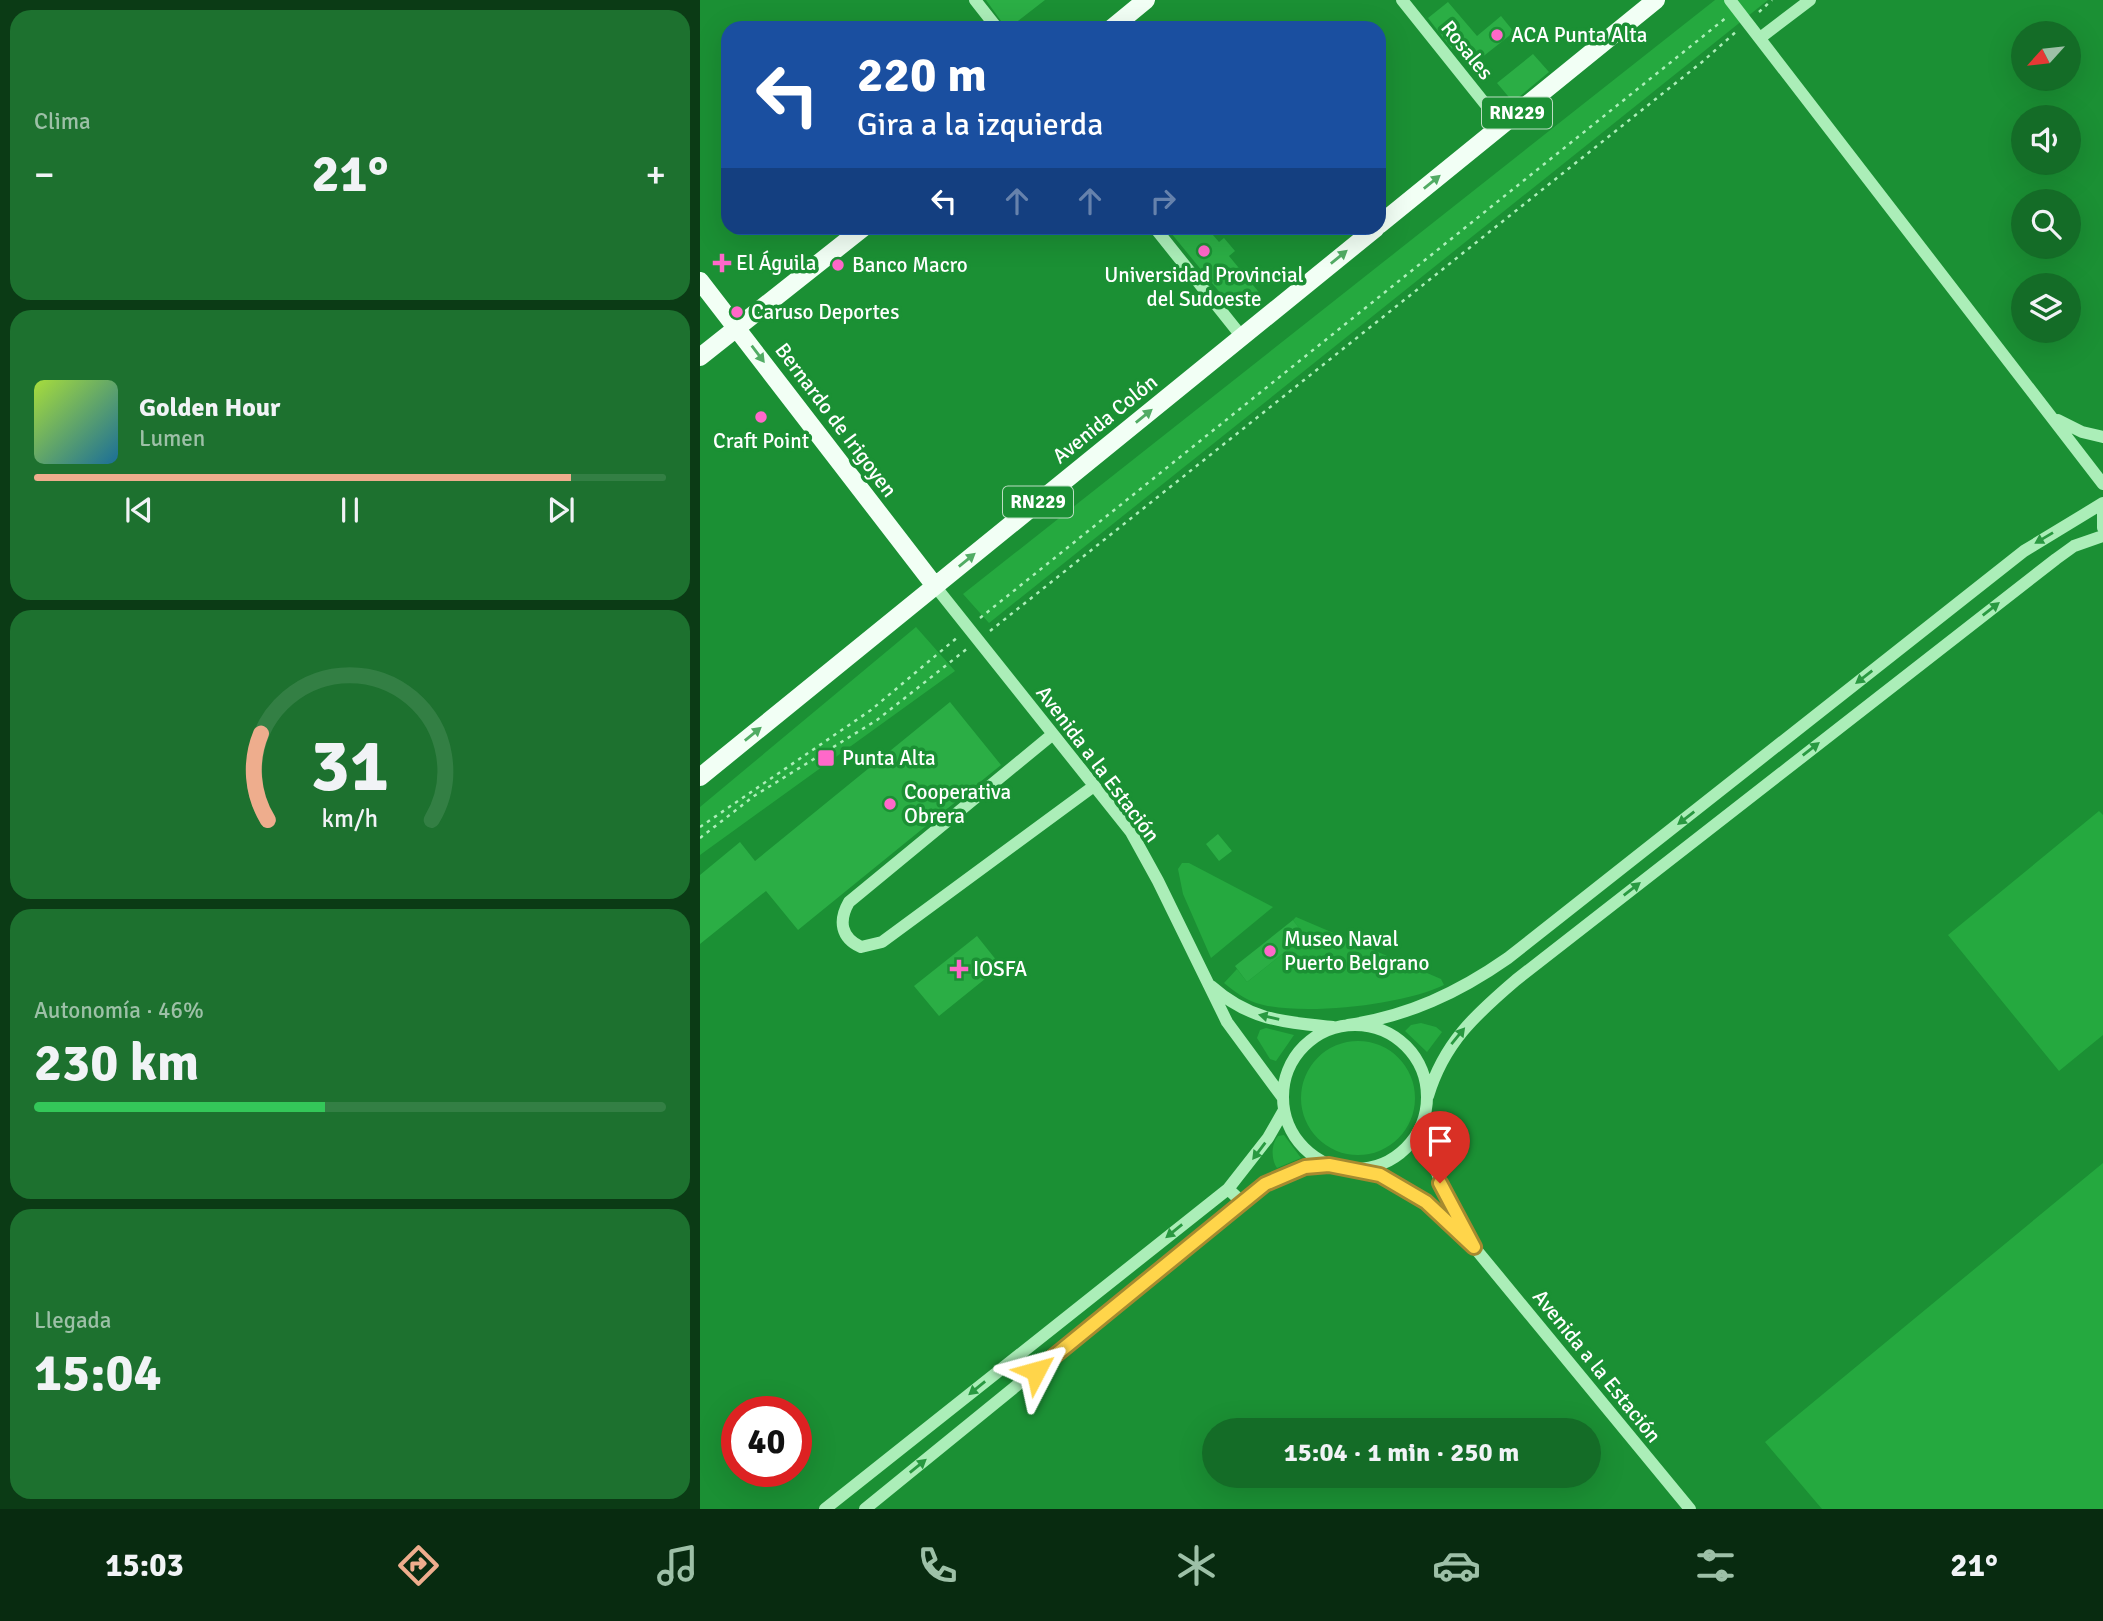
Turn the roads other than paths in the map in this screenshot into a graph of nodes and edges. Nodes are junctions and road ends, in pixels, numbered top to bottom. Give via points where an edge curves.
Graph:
1 (975, 0) edge
2 (1146, 0) edge
3 (1402, 0) edge
4 (1656, 0) edge
5 (1810, 0) edge
6 (1734, 4) edge
7 (992, 21) edge
8 (1120, 21) edge
9 (1760, 38) junction
10 (1502, 125) junction
11 (1386, 219) edge
12 (854, 235) edge
13 (1161, 235) edge
14 (1367, 235) edge
15 (700, 281) edge
16 (737, 328) junction
17 (1242, 337) junction
18 (700, 357) edge
19 (2054, 417) junction
20 (2103, 437) edge
21 (2103, 484) edge
22 (2103, 503) edge
23 (2103, 512) edge
24 (2103, 528) edge
25 (2103, 536) edge
26 (935, 586) junction
27 (1053, 734) junction
28 (700, 777) edge
29 (1094, 786) junction
30 (1205, 981) junction
31 (1342, 1026) junction
32 (1428, 1096) junction
33 (1284, 1104) junction
34 (1426, 1115) junction
35 (1329, 1165) junction
36 (1358, 1170) junction
37 (1227, 1189) junction
38 (1242, 1202) junction
39 (1474, 1247) junction
40 (825, 1509) edge
41 (865, 1509) edge
42 (1690, 1509) edge

1 - 7 street
2 - 8 main road
3 - 10 street, Rosales
4 - 10 main road, Avenida Colón / RN229
5 - 9 street
6 - 9 street
9 - 19 street
11 -> 10 main road, Avenida Colón / RN229
12 - 16 main road
13 - 17 street
17 -> 14 main road, Avenida Colón / RN229
15 - 16 main road, Bernardo de Irigoyen
16 - 18 main road
16 -> 26 main road, Bernardo de Irigoyen
26 -> 17 main road, Avenida Colón / RN229
19 - 20 street
19 - 21 street
22 -> 31 street via 2024,551 1476,980 1407,1012
23 - 24 street
32 -> 25 street via 1440,1061 1458,1035 1516,980 2056,559 2074,546
26 - 27 street, Avenida a la Estación
28 -> 26 main road, Avenida Colón / RN229
27 - 29 street, Avenida a la Estación
27 - 29 street via 849,902 842,922 846,937 861,947 882,942
29 - 30 street, Avenida a la Estación via 1142,851
31 -> 30 street via 1287,1022 1247,1012
30 - 33 street, Avenida a la Estación via 1227,1022
31 - 32 street via 1375,1028 1400,1040 1422,1069
31 - 33 street via 1315,1037 1298,1053 1287,1074
32 - 34 street
33 - 35 street via 1300,1143
33 -> 37 street via 1268,1138
34 - 36 street via 1401,1154
34 - 39 street via 1433,1164
35 - 36 street
35 - 38 street via 1290,1172
36 - 39 street via 1380,1175 1412,1192
37 - 38 street
37 -> 40 street
41 -> 38 street
39 - 42 street, Avenida a la Estación

